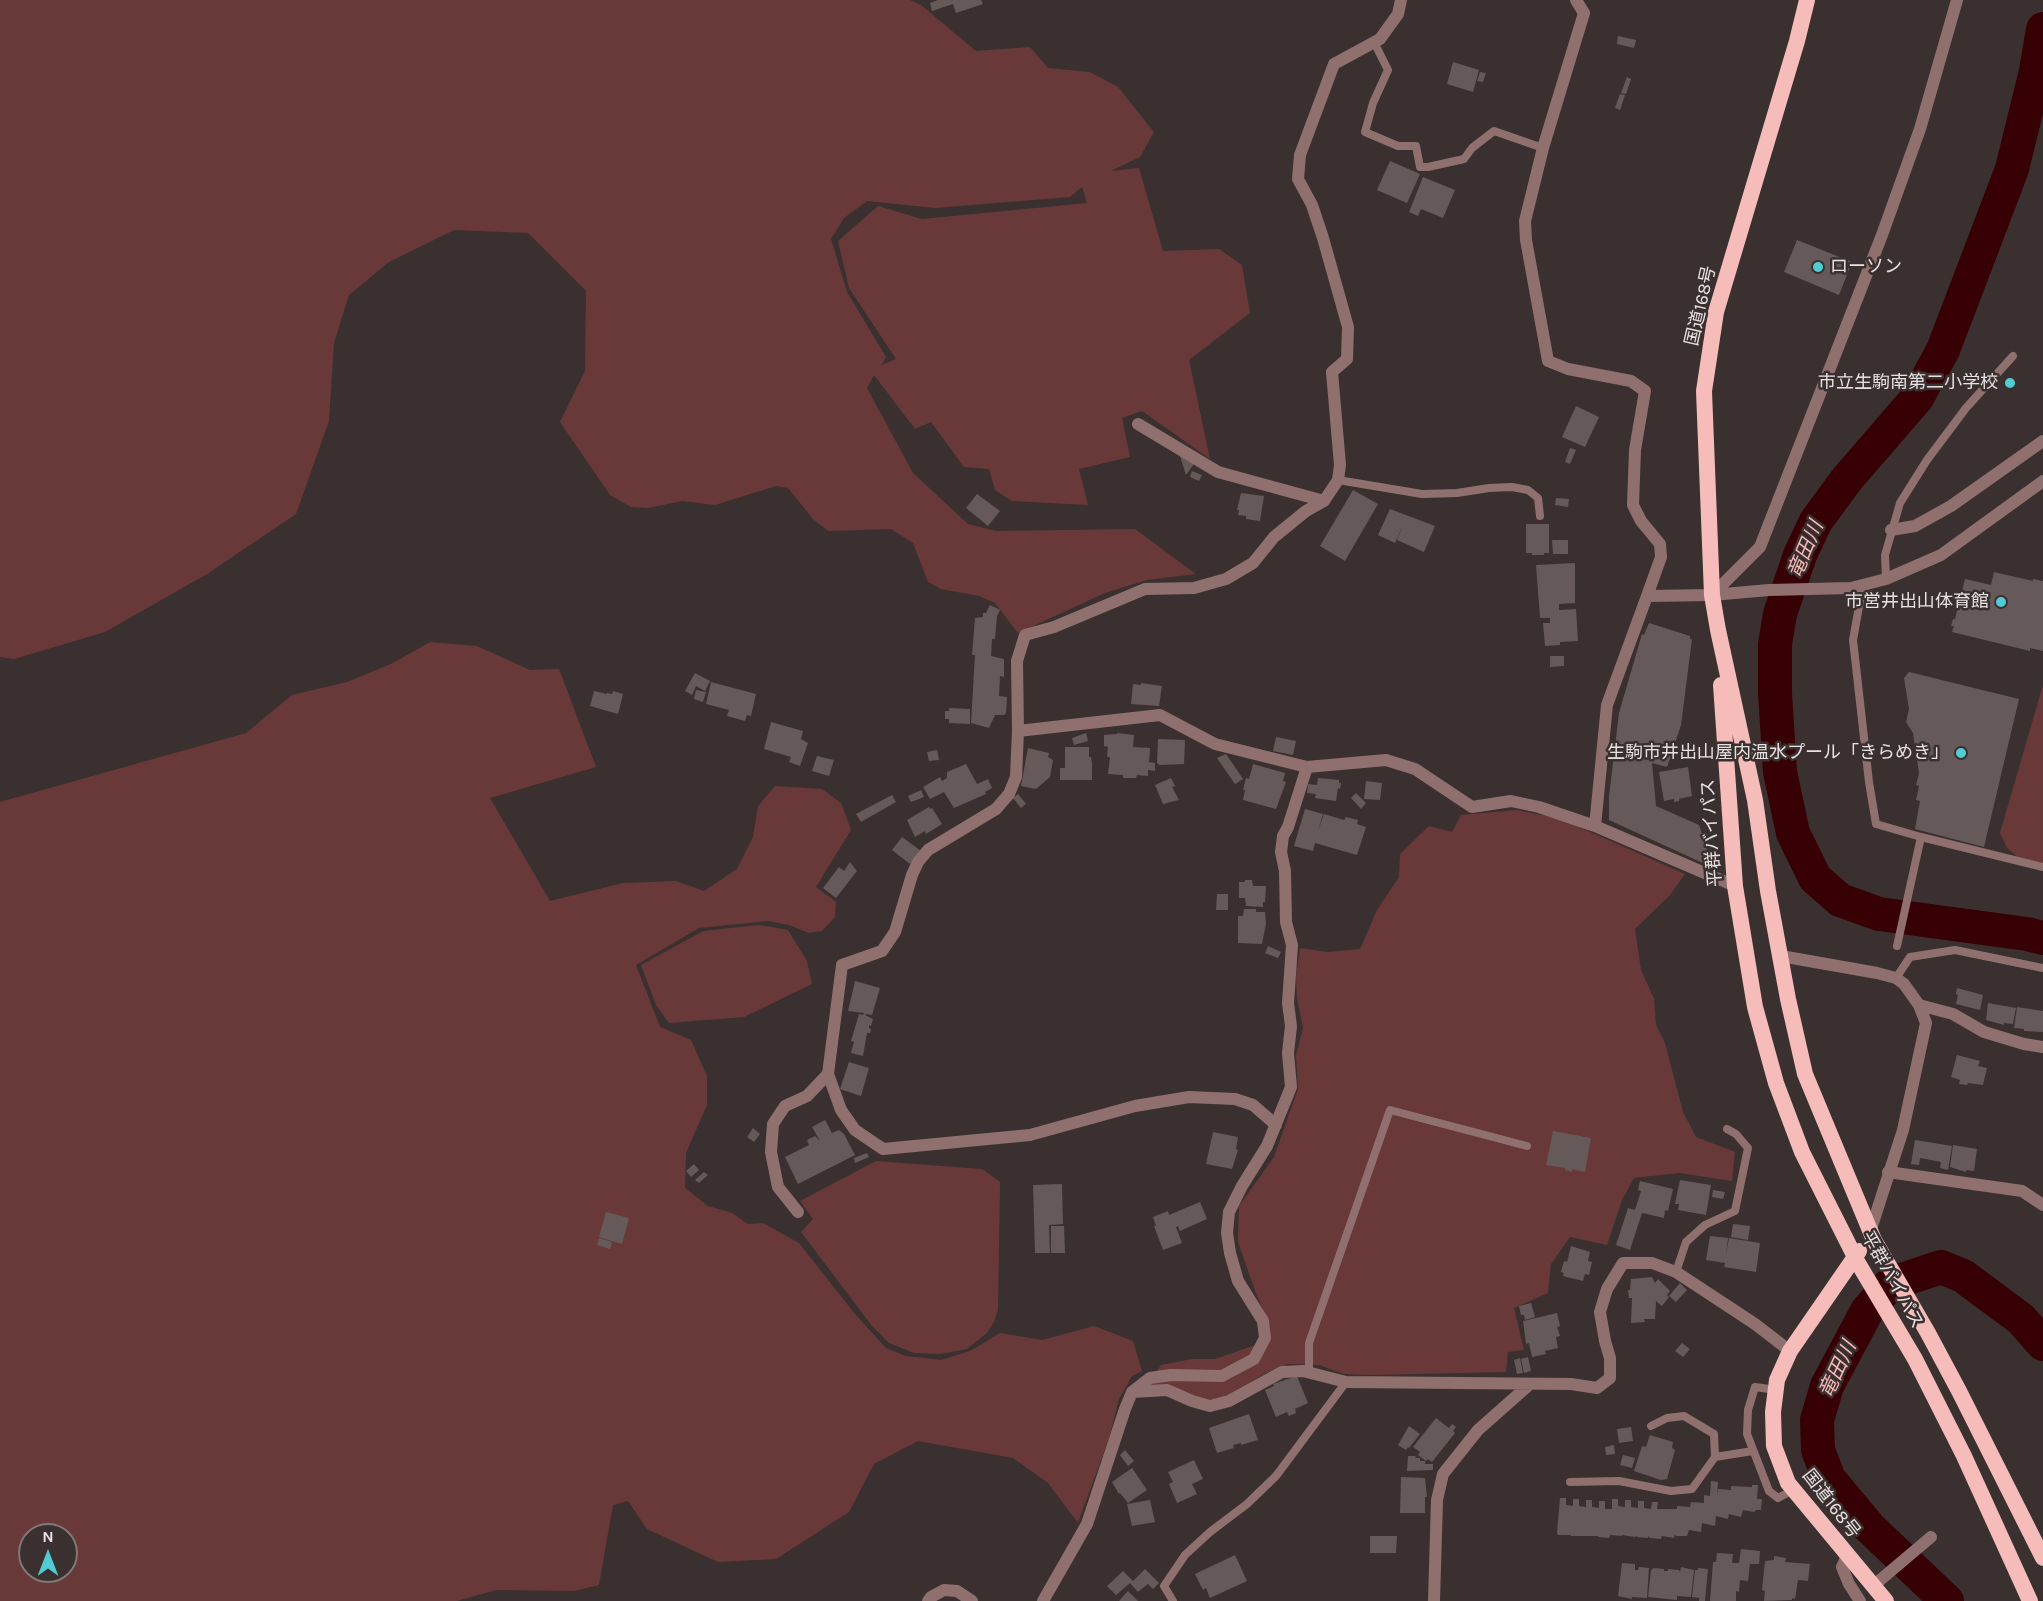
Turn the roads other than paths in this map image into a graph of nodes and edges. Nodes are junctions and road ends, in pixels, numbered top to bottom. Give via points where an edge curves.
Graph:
1 (1401, 0) edge
2 (1575, 0) edge
3 (1807, 0) edge
4 (1953, 2) edge
5 (1374, 42) junction
6 (1543, 148) junction
7 (2013, 356) dead end
8 (1138, 424) dead end
9 (2043, 441) edge
10 (1338, 480) junction
11 (2043, 482) edge
12 (1324, 501) junction
13 (1540, 516) dead end
14 (1890, 530) junction
15 (1886, 579) junction
16 (1863, 584) junction
17 (1712, 595) junction
18 (1647, 596) junction
19 (1718, 630) junction
20 (1018, 731) junction
21 (1307, 767) junction
22 (1595, 826) junction
23 (1920, 840) junction
24 (2043, 867) edge
25 (1735, 886) junction
26 (1897, 946) dead end
27 (1781, 956) junction
28 (2043, 968) edge
29 (1896, 978) junction
30 (1919, 1005) junction
31 (2043, 1047) edge
32 (828, 1074) junction
33 (1276, 1125) junction
34 (1727, 1128) dead end
35 (1527, 1146) dead end
36 (1888, 1172) junction
37 (2043, 1205) edge
38 (798, 1212) dead end
39 (1872, 1234) junction
40 (1857, 1260) junction
41 (1676, 1272) junction
42 (1790, 1352) junction
43 (1309, 1373) junction
44 (1346, 1382) junction
45 (1530, 1384) junction
46 (1776, 1390) junction
47 (1132, 1392) junction
48 (1651, 1426) dead end
49 (1753, 1451) junction
50 (1715, 1457) junction
51 (1570, 1482) dead end
52 (1793, 1490) junction
53 (1931, 1537) dead end
54 (1848, 1556) junction
55 (2043, 1558) edge
56 (1873, 1586) junction
57 (928, 1601) edge
58 (972, 1601) edge
59 (1043, 1601) edge
60 (1173, 1601) edge
61 (1434, 1601) edge
62 (1860, 1601) edge
63 (1886, 1601) edge
64 (2030, 1601) edge

1 - 5 street via 1398,14
2 - 6 street via 1584,13
3 - 17 highway, 国道168号 via 1714,324 1704,391
4 - 17 street via 1920,129 1760,547
5 - 6 lane via 1388,70 1365,132 1398,146 1416,146 1420,167 1464,159 1494,131
5 - 10 street via 1334,64 1300,154 1298,179 1312,205 1348,327 1347,359 1332,372
6 - 18 street via 1525,221 1548,361 1568,369 1631,381 1645,391 1635,450 1633,505 1660,544 1661,557
7 - 14 lane via 1966,408 1927,460 1900,503
8 - 12 street via 1218,472
9 - 14 street via 1951,506 1915,526
10 - 12 street
10 - 13 lane via 1422,494 1520,488 1538,498
11 - 15 street via 1941,555
12 - 20 street via 1274,537 1253,562 1226,579 1194,588 1145,588 1054,627 1025,635 1017,662
14 - 15 lane
15 - 16 street
16 - 17 street via 1851,588
16 - 23 lane via 1853,640 1876,824
17 - 18 street
17 - 19 highway, 国道168号
18 - 22 street via 1607,705
19 - 25 highway, 平群バイパス
19 - 27 highway, 平群バイパス via 1755,800
20 - 21 street via 1160,715 1215,744
20 - 32 street via 1016,777 1009,794 996,809 928,850 918,862 895,932 882,951 843,965
21 - 22 street via 1386,760 1415,769 1472,807 1511,801
21 - 33 street via 1281,852 1286,922 1292,945 1288,1003 1291,1087
22 - 25 street
23 - 24 lane
23 - 26 lane
25 - 40 highway, 平群バイパス via 1755,1007 1776,1083 1802,1152
27 - 29 street
27 - 39 highway, 平群バイパス via 1805,1074
28 - 29 lane via 1955,950 1910,957
29 - 30 street
30 - 31 street via 1953,1014 1984,1032
30 - 36 street via 1926,1023 1903,1130
32 - 33 street via 841,1110 855,1130 883,1149 1030,1135 1135,1106 1190,1097 1235,1099 1253,1105
32 - 38 street via 807,1096 785,1106 773,1124 771,1152 778,1187
33 - 47 street via 1229,1212 1227,1233 1238,1281 1263,1321 1265,1338 1254,1359 1222,1377 1150,1378
34 - 41 lane via 1749,1148 1735,1211 1705,1225 1686,1242
35 - 43 lane via 1390,1110 1309,1343
36 - 37 street via 2022,1191
36 - 39 street
39 - 40 highway, 国道168号
39 - 55 highway, 平群バイパス via 1928,1333
40 - 42 highway, 国道168号
40 - 64 highway, 平群バイパス via 1915,1359
41 - 42 street
41 - 45 street via 1652,1263 1623,1263 1607,1289 1600,1312 1610,1378 1597,1388
42 - 46 highway, 国道168号
43 - 44 street
43 - 47 street via 1282,1372 1229,1401 1210,1406 1167,1390
44 - 45 street
44 - 60 lane via 1276,1476 1185,1555 1164,1586
45 - 61 street via 1478,1430 1443,1473 1437,1500
46 - 49 lane via 1755,1387 1747,1434
46 - 52 highway, 国道168号 via 1774,1446
47 - 59 street via 1087,1524
48 - 50 lane via 1667,1418 1684,1416 1714,1434
49 - 50 lane
49 - 52 lane via 1769,1491 1778,1498
50 - 51 lane via 1692,1489 1671,1491 1619,1481
52 - 54 highway, 国道168号
53 - 56 street
54 - 56 highway, 国道168号
54 - 62 street via 1842,1567
56 - 63 highway, 国道168号
57 - 58 street via 944,1590 957,1591

